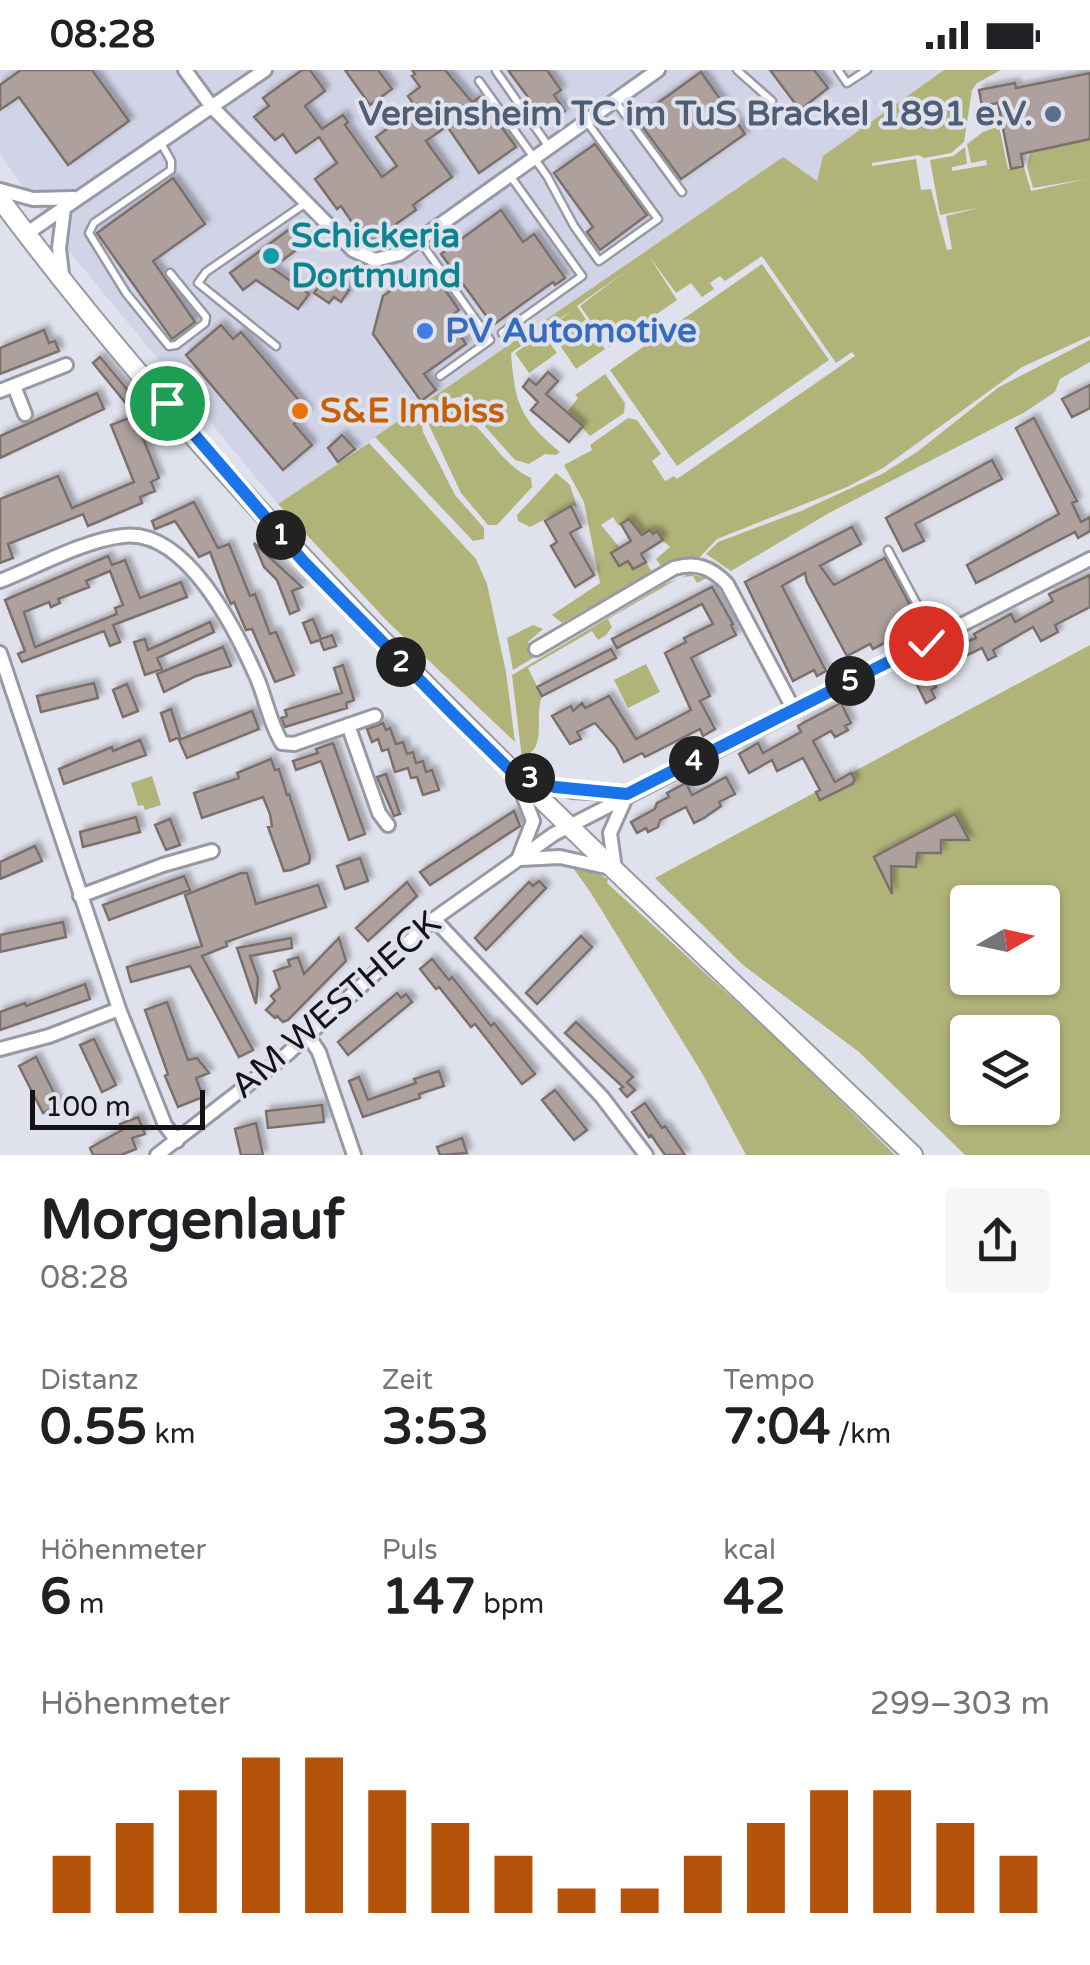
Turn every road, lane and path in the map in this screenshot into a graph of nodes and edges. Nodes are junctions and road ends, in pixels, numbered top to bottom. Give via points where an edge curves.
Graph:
1 (185, 70) edge
2 (265, 70) edge
3 (658, 70) edge
4 (737, 70) edge
5 (838, 70) edge
6 (867, 70) edge
7 (496, 71) edge
8 (480, 81) dead end
9 (615, 101) junction
10 (772, 101) dead end
11 (212, 107) junction
12 (587, 121) junction
13 (160, 142) junction
14 (550, 148) junction
15 (535, 158) junction
16 (511, 176) junction
17 (0, 190) edge
18 (682, 192) dead end
19 (0, 198) edge
20 (77, 198) junction
21 (306, 203) junction
22 (64, 208) junction
23 (26, 234) junction
24 (419, 240) junction
25 (170, 272) dead end
26 (64, 281) junction
27 (502, 332) dead end
28 (276, 346) dead end
29 (66, 365) dead end
30 (440, 376) dead end
31 (14, 386) junction
32 (0, 392) edge
33 (25, 414) dead end
34 (888, 550) dead end
35 (1090, 559) edge
36 (0, 581) edge
37 (935, 638) junction
38 (536, 649) dead end
39 (0, 653) edge
40 (3, 672) edge
41 (794, 710) junction
42 (374, 716) dead end
43 (348, 725) junction
44 (514, 774) junction
45 (627, 794) junction
46 (388, 825) dead end
47 (568, 826) junction
48 (212, 851) dead end
49 (518, 860) junction
50 (615, 869) junction
51 (80, 896) junction
52 (434, 919) junction
53 (119, 1009) junction
54 (307, 1034) junction
55 (0, 1049) edge
56 (177, 1141) junction
57 (162, 1153) edge
58 (354, 1155) edge
59 (646, 1155) edge
60 (913, 1155) edge

1 - 11 street
2 - 11 street
3 - 9 street
4 - 10 lane
5 - 6 lane via 846,83
7 - 14 lane
8 - 15 lane
9 - 12 street
9 - 18 lane
11 - 13 street
11 - 21 street
12 - 14 street
12 - 15 lane via 658,219 599,261
13 - 20 street
13 - 25 lane via 171,170 89,232 169,346 206,317
14 - 15 street
15 - 16 street
16 - 24 street
16 - 27 lane via 582,276
17 - 20 street via 33,199
19 - 23 main road
20 - 22 street
21 - 24 street via 363,257 385,260
21 - 28 lane via 198,283
22 - 23 street
22 - 26 street via 58,248
23 - 26 main road
24 - 30 lane via 490,340
26 - 44 main road via 304,562
29 - 31 street
31 - 32 street
31 - 33 street
34 - 37 lane
35 - 37 street, AM WESTHECK
36 - 43 street via 120,536 163,543 215,600 282,743
37 - 41 street, AM WESTHECK
38 - 41 street via 674,568 696,565 727,584
39 - 40 street
40 - 51 street
41 - 45 street, AM WESTHECK
42 - 43 street
43 - 46 street
44 - 45 street, AM WESTHECK via 572,791
44 - 47 main road
44 - 49 street via 533,821
45 - 47 street, AM WESTHECK
45 - 50 street via 610,832
47 - 49 street, AM WESTHECK
47 - 50 main road
48 - 51 street
49 - 50 street via 560,857
49 - 52 street, AM WESTHECK
50 - 60 main road
51 - 53 street
52 - 54 street, AM WESTHECK
52 - 59 street via 602,1097
53 - 55 street
53 - 56 street
54 - 56 street, AM WESTHECK
54 - 58 street
56 - 57 street, AM WESTHECK

